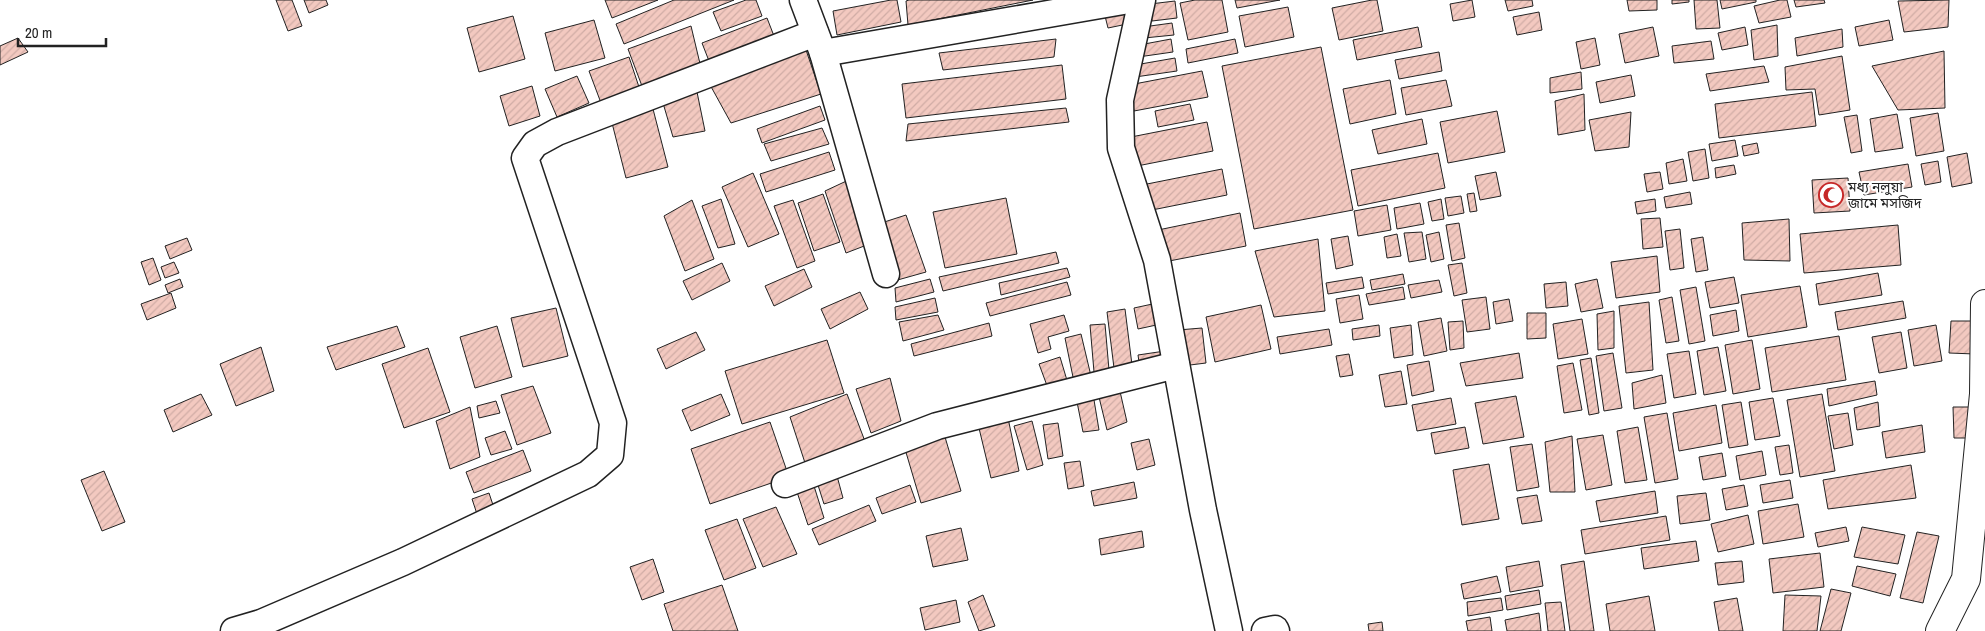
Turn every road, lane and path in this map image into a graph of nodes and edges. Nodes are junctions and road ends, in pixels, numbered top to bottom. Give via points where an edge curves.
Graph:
1 (803, 0) edge
2 (1129, 0) edge
3 (1142, 0) edge
4 (819, 43) junction
5 (886, 274) dead end
6 (1985, 304) edge
7 (1176, 365) junction
8 (786, 484) dead end
9 (234, 631) edge
10 (1229, 631) edge
11 (1265, 631) edge
12 (1276, 631) edge
13 (1940, 631) edge

1 - 4 street
2 - 4 street
3 - 7 street via 1120,100 1120,148 1157,260
4 - 5 street
4 - 9 street via 557,132 535,144 525,158 614,423 610,456 588,474 403,562 261,623
6 - 13 main road via 1984,394 1966,578
7 - 8 street via 937,426
7 - 10 street
11 - 12 street

